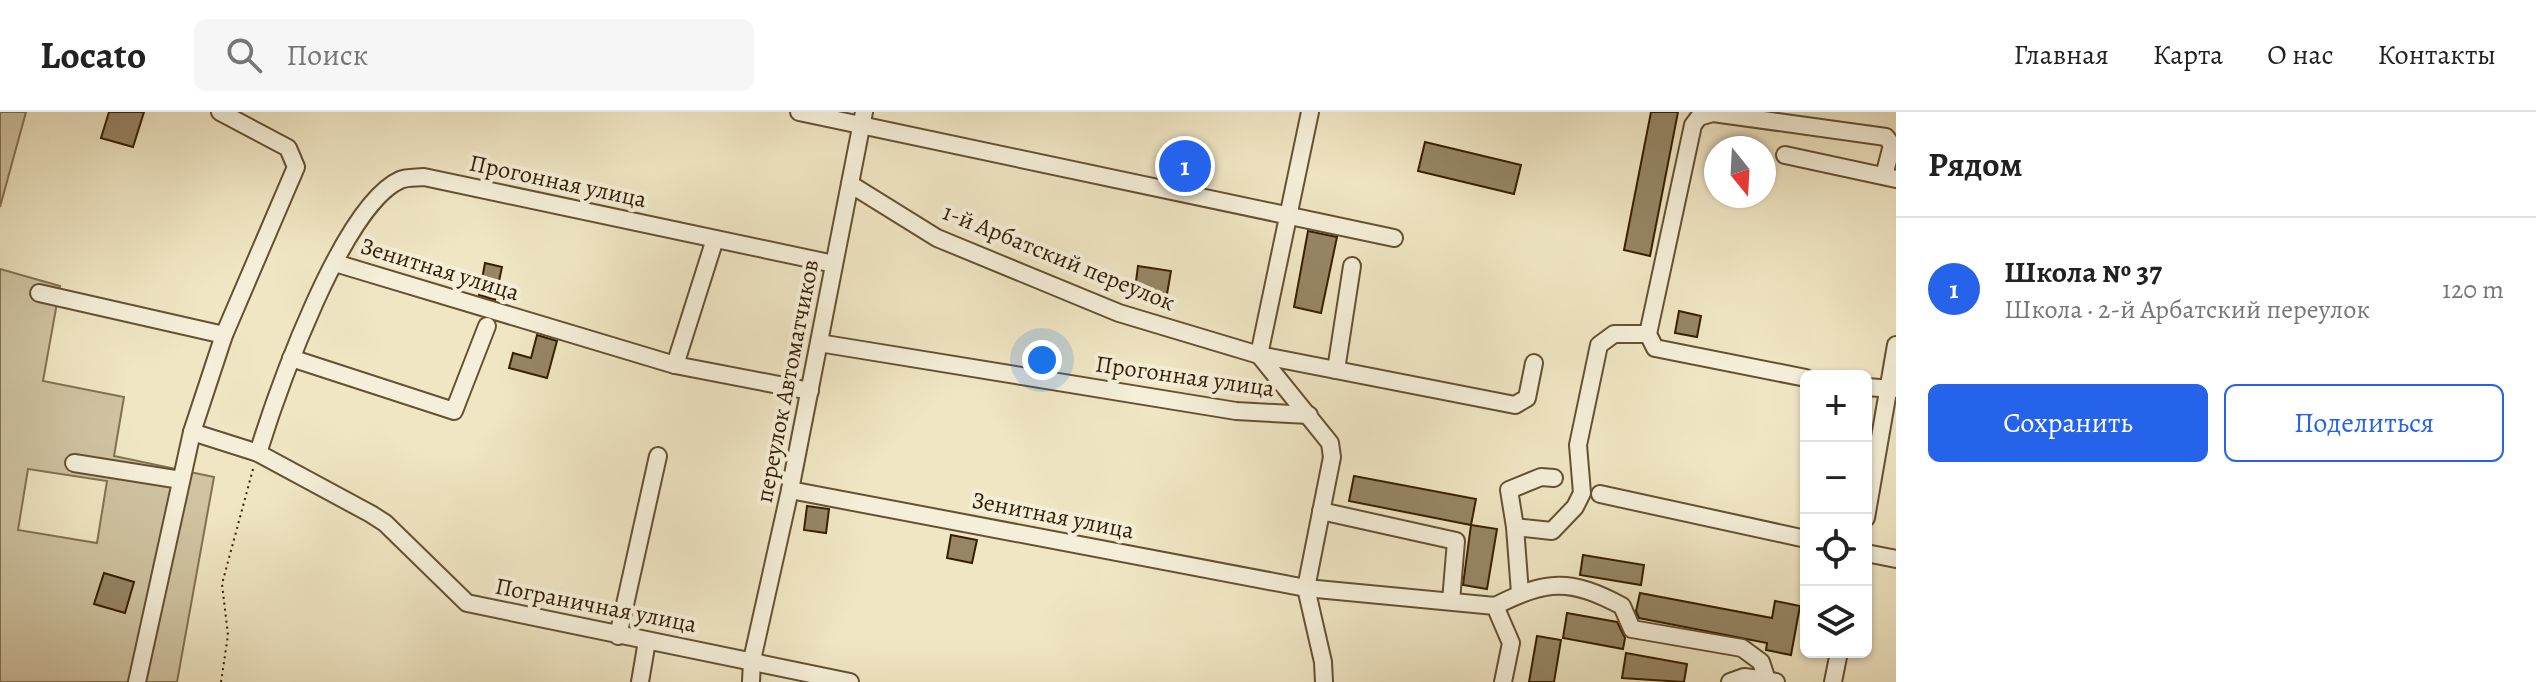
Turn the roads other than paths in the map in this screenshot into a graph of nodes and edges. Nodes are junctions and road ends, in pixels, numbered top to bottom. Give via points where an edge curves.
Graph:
1 (799, 112) edge
2 (1310, 112) edge
3 (228, 113) edge
4 (863, 120) edge
5 (1785, 155) dead end
6 (1890, 177) edge
7 (850, 184) junction
8 (1289, 215) junction
9 (1394, 238) dead end
10 (715, 239) junction
11 (335, 263) junction
12 (834, 264) junction
13 (1352, 266) dead end
14 (39, 293) dead end
15 (487, 326) dead end
16 (224, 335) junction
17 (1648, 338) junction
18 (819, 343) junction
19 (1896, 345) edge
20 (1259, 355) junction
21 (291, 358) junction
22 (1534, 363) dead end
23 (675, 365) junction
24 (1336, 370) junction
25 (1800, 377) edge
26 (1891, 389) edge
27 (810, 391) junction
28 (1309, 415) junction
29 (192, 432) junction
30 (258, 453) junction
31 (658, 456) dead end
32 (74, 463) dead end
33 (1554, 478) dead end
34 (181, 480) junction
35 (790, 490) junction
36 (1600, 494) dead end
37 (1321, 511) junction
38 (1867, 514) edge
39 (1515, 527) junction
40 (1800, 538) edge
41 (1872, 554) edge
42 (1896, 559) edge
43 (1306, 588) junction
44 (1520, 593) junction
45 (1451, 601) junction
46 (1495, 606) junction
47 (618, 636) junction
48 (647, 641) junction
49 (1838, 658) edge
50 (752, 660) junction
51 (1771, 681) edge
52 (137, 682) edge
53 (640, 682) edge
54 (751, 682) edge
55 (850, 682) edge
56 (1324, 682) edge
57 (1503, 682) edge
58 (1730, 682) edge
59 (1833, 682) edge

1 - 4 street
2 - 8 street
3 - 16 street via 288,148 296,167
4 - 7 street, переулок Автоматчиков
4 - 8 street
5 - 6 street
6 - 17 street via 1892,145 1886,137 1713,113 1699,117 1693,125
7 - 12 street, переулок Автоматчиков
7 - 20 street, 1-й Арбатский переулок via 937,238 1119,313
8 - 9 street
8 - 20 street
10 - 11 street, Прогонная улица via 424,177 401,180 369,206
10 - 12 street, Прогонная улица
10 - 23 street
11 - 21 street
11 - 23 street, Зенитная улица
12 - 18 street, переулок Автоматчиков
13 - 24 street
14 - 16 street
15 - 21 street via 454,411
16 - 29 street
17 - 25 street via 1655,348
17 - 39 street via 1614,334 1599,345 1578,445 1583,481 1575,507 1552,531
18 - 27 street, переулок Автоматчиков
18 - 28 street, Прогонная улица via 1236,411
19 - 26 street
20 - 24 street, 1-й Арбатский переулок
20 - 28 street
21 - 30 street
22 - 24 street, 1-й Арбатский переулок via 1527,398 1515,405
23 - 27 street, Зенитная улица
26 - 38 street
27 - 35 street, переулок Автоматчиков
28 - 37 street via 1330,443 1332,457
29 - 30 street, Пограничная улица
29 - 34 street
30 - 47 street, Пограничная улица via 385,523 467,603
31 - 47 street
32 - 34 street
33 - 39 street via 1541,477 1509,490
34 - 52 street
35 - 43 street, Зенитная улица
35 - 50 street, переулок Автоматчиков
36 - 40 street
37 - 43 street
37 - 45 street via 1456,541
39 - 44 street
41 - 42 street
43 - 45 street, Зенитная улица
43 - 56 street
44 - 46 street
44 - 51 street via 1574,584 1622,606 1632,629 1742,648 1761,662
45 - 46 street, Зенитная улица
46 - 57 street via 1511,643
47 - 48 street, Пограничная улица
48 - 50 street, Пограничная улица
48 - 53 street
49 - 59 street
50 - 54 street, переулок Автоматчиков
50 - 55 street, Пограничная улица
51 - 58 street via 1744,677

